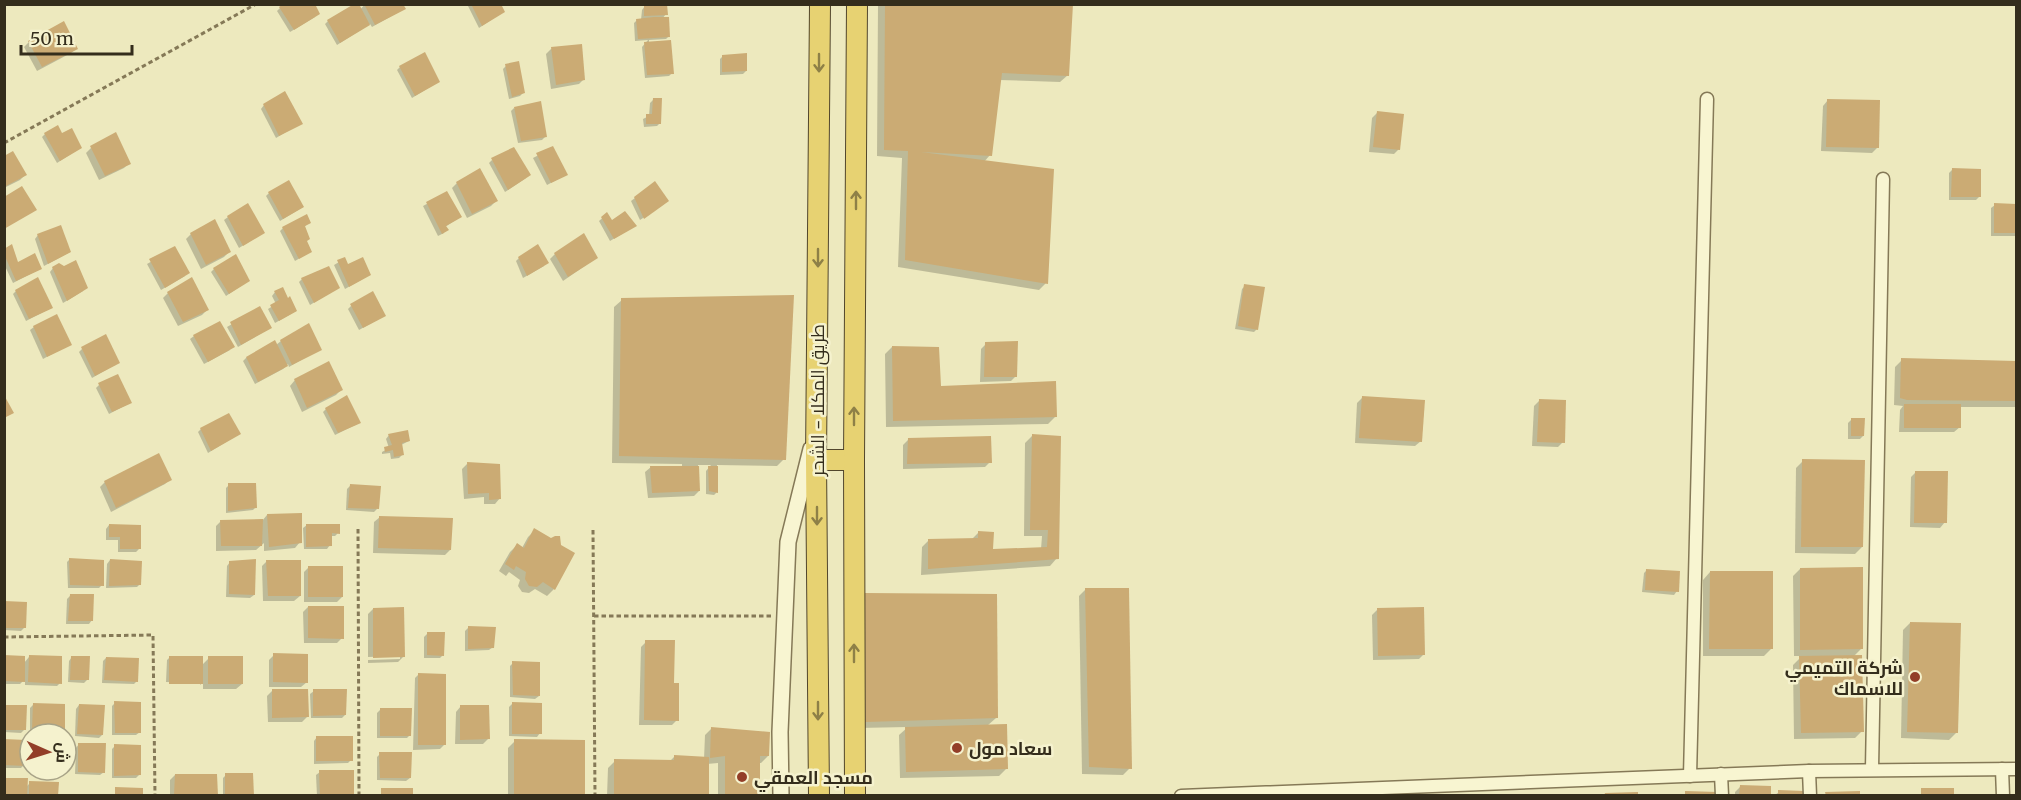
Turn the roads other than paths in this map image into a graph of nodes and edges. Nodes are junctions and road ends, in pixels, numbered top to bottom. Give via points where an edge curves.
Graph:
1 (820, 4) edge
2 (857, 4) edge
3 (1707, 99) dead end
4 (1883, 179) dead end
5 (816, 426) junction
6 (816, 460) junction
7 (854, 460) junction
8 (1872, 769) junction
9 (2002, 769) junction
10 (2016, 769) edge
11 (1809, 771) junction
12 (1721, 774) junction
13 (1690, 776) junction
14 (1351, 792) edge
15 (781, 795) edge
16 (819, 795) edge
17 (855, 795) edge
18 (1181, 795) edge
19 (1722, 795) edge
20 (1810, 795) edge
21 (2003, 795) edge

1 -> 5 highway, طريق المكلا - الشحر
7 -> 2 highway, طريق المكلا - الشحر
3 - 13 street
4 - 8 street
5 - 6 highway, طريق المكلا - الشحر
5 - 15 street via 788,542
6 - 7 highway
6 -> 16 highway, طريق المكلا - الشحر
17 -> 7 highway, طريق المكلا - الشحر
8 - 9 street
8 - 11 street
9 - 10 street
9 - 21 street
11 - 12 street
11 - 20 street
12 - 13 street
12 - 19 street
13 - 14 street
14 - 18 street

